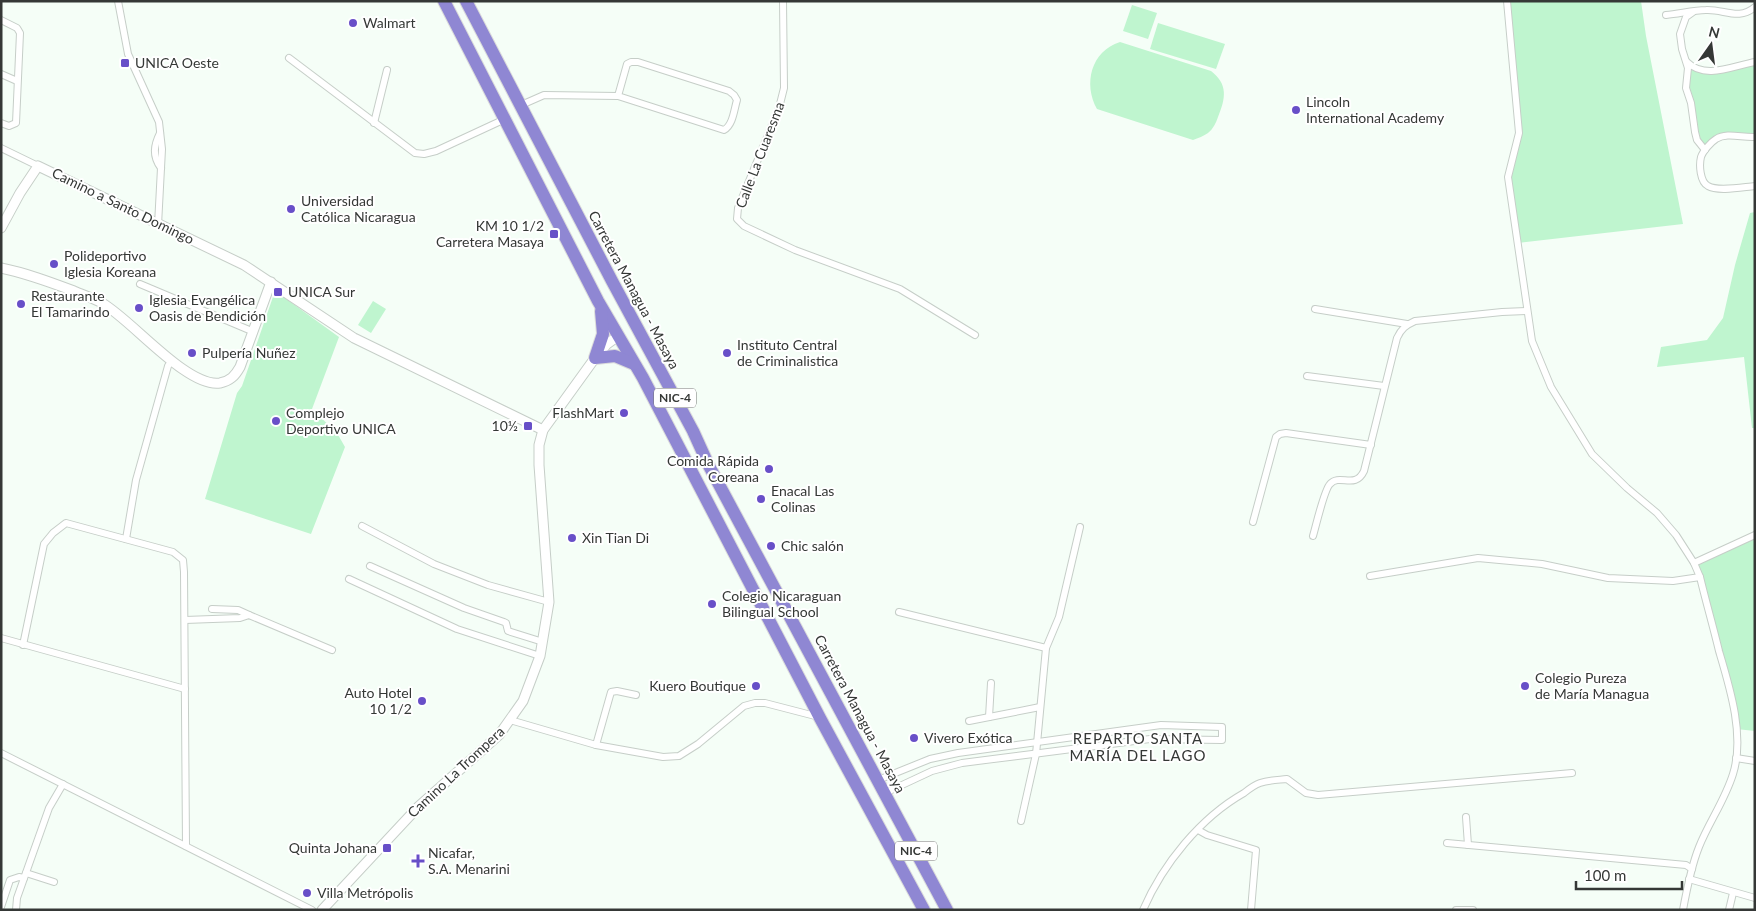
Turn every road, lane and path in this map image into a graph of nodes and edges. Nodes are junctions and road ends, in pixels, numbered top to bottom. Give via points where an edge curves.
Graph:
1 (118, 1) edge
2 (444, 1) edge
3 (466, 1) edge
4 (783, 1) edge
5 (1507, 1) edge
6 (1755, 7) edge
7 (1693, 12) junction
8 (1666, 15) dead end
9 (1, 20) edge
10 (289, 58) dead end
11 (1687, 61) junction
12 (1755, 62) edge
13 (387, 70) dead end
14 (1, 74) edge
15 (18, 81) junction
16 (618, 96) junction
17 (519, 106) junction
18 (505, 119) junction
19 (374, 122) junction
20 (1, 123) edge
21 (1755, 138) edge
22 (1, 148) edge
23 (1705, 150) junction
24 (38, 166) junction
25 (1755, 186) edge
26 (158, 225) junction
27 (1, 228) edge
28 (1, 268) edge
29 (612, 281) junction
30 (271, 282) junction
31 (140, 284) dead end
32 (598, 301) junction
33 (1315, 309) dead end
34 (1528, 311) junction
35 (1407, 324) junction
36 (254, 332) junction
37 (975, 335) dead end
38 (618, 336) junction
39 (595, 358) junction
40 (172, 360) junction
41 (634, 364) junction
42 (1307, 376) dead end
43 (1384, 386) junction
44 (543, 430) junction
45 (693, 431) junction
46 (1371, 445) junction
47 (1254, 522) dead end
48 (362, 526) dead end
49 (1080, 527) dead end
50 (1755, 535) edge
51 (1313, 536) dead end
52 (126, 539) junction
53 (1694, 563) junction
54 (370, 566) dead end
55 (1370, 576) dead end
56 (1700, 577) junction
57 (349, 579) dead end
58 (549, 602) junction
59 (212, 609) dead end
60 (899, 612) dead end
61 (249, 615) junction
62 (185, 620) junction
63 (1, 638) edge
64 (543, 642) junction
65 (23, 645) junction
66 (1046, 648) junction
67 (332, 650) dead end
68 (540, 656) junction
69 (991, 683) dead end
70 (185, 689) junction
71 (636, 695) dead end
72 (1040, 707) junction
73 (989, 717) junction
74 (820, 718) junction
75 (510, 720) junction
76 (968, 721) dead end
77 (1038, 741) junction
78 (596, 745) junction
79 (1, 753) edge
80 (1036, 754) junction
81 (1736, 758) junction
82 (1755, 761) edge
83 (1572, 773) dead end
84 (878, 780) junction
85 (63, 784) junction
86 (885, 793) junction
87 (1466, 817) dead end
88 (1021, 821) dead end
89 (1198, 830) junction
90 (1447, 842) dead end
91 (1468, 844) junction
92 (186, 846) junction
93 (1692, 869) junction
94 (25, 876) junction
95 (1689, 879) junction
96 (54, 882) dead end
97 (1733, 893) junction
98 (1755, 898) edge
99 (1, 907) edge
100 (16, 910) edge
101 (312, 910) edge
102 (322, 910) edge
103 (924, 910) edge
104 (947, 910) edge
105 (1143, 910) edge
106 (1251, 910) edge
107 (1456, 910) edge
108 (1473, 910) edge
109 (1683, 910) edge
110 (1729, 910) edge

1 - 26 street via 128,54 159,122 162,168
2 - 18 highway, NIC-4
3 - 17 highway, Carretera Managua - Masaya / NIC-4
4 - 37 street, Calle La Cuaresma via 784,88 780,108 738,208 737,219 744,226 795,250 900,289
5 - 34 street via 1519,133 1508,177
6 - 7 street via 1750,12 1735,15 1717,10
7 - 8 street
7 - 11 street via 1686,17 1680,34
9 - 15 street via 20,31
10 - 19 street
11 - 12 street via 1693,68 1706,71
11 - 23 street via 1686,88 1695,132
13 - 19 street
14 - 15 street
15 - 20 street via 16,122 9,126
16 - 16 street via 724,130 730,125 737,100 729,91 638,62 627,64
16 - 17 street via 544,95
17 - 29 highway, Carretera Managua - Masaya / NIC-4
18 - 19 street via 424,154 415,153
18 - 32 highway, NIC-4
21 - 23 street via 1725,136 1715,139
22 - 24 street
23 - 25 street via 1700,166 1702,181 1707,186
24 - 26 street, Camino a Santo Domingo
24 - 27 street, Camino a Santo Domingo
26 - 30 street, Camino a Santo Domingo via 244,265
28 - 40 street via 31,274 100,302 114,310
29 - 38 highway via 618,310
29 - 45 highway, Carretera Managua - Masaya / NIC-4
30 - 36 street
30 - 44 street, Camino a Santo Domingo via 354,338
31 - 36 street
32 - 38 highway, NIC-4
32 - 39 highway via 603,334
33 - 35 street
34 - 35 street
34 - 53 street via 1532,341 1551,387 1592,454 1656,513 1676,535
35 - 43 street via 1397,338
36 - 40 street via 236,375 230,380 208,382
38 - 39 street
38 - 41 highway, NIC-4
38 - 45 highway via 637,346 649,358 685,426
39 - 41 highway via 615,356
39 - 44 street
40 - 52 street via 136,480
41 - 74 highway, NIC-4
42 - 43 street
43 - 46 street
44 - 58 street, Camino La Trompera via 539,465
45 - 84 highway, Carretera Managua - Masaya / NIC-4
46 - 47 street via 1280,434 1276,437
46 - 51 street via 1361,476 1356,480 1336,480 1328,486
48 - 58 street via 434,564 488,585
49 - 66 street via 1059,617
50 - 53 street
52 - 62 street via 173,552 183,560
52 - 65 street via 66,523 53,533 44,544
53 - 56 street
54 - 64 street via 464,608 504,622 508,631
55 - 56 street via 1478,558 1542,564 1608,578 1674,581
56 - 81 street via 1732,698
57 - 68 street via 457,629
58 - 64 street, Camino La Trompera
59 - 61 street via 238,610
60 - 66 street
61 - 62 street
61 - 67 street
62 - 70 street
63 - 65 street
64 - 68 street, Camino La Trompera
65 - 70 street
66 - 72 street
68 - 75 street, Camino La Trompera via 522,701
69 - 73 street
70 - 92 street
71 - 78 street via 611,692
72 - 73 street
72 - 77 street
73 - 76 street
74 - 78 street via 755,703 744,706 679,756 663,757
74 - 103 highway, NIC-4
75 - 78 street
75 - 102 street, Camino La Trompera via 498,736 419,806
77 - 80 street
77 - 80 street via 1161,725 1222,727 1222,740 1150,739
77 - 84 street via 930,759
79 - 85 street
80 - 86 street via 962,763 932,771
80 - 88 street
81 - 82 street
81 - 93 street via 1726,792 1699,846
83 - 89 street via 1318,795 1306,793 1286,779 1273,780 1258,784 1234,798
84 - 86 highway, Carretera Managua - Masaya / NIC-4
85 - 92 street
85 - 94 street via 49,808
86 - 104 highway, Carretera Managua - Masaya / NIC-4
87 - 91 street
89 - 105 street via 1157,882
89 - 106 street via 1256,850
90 - 91 street
91 - 93 street via 1686,865
92 - 101 street
93 - 95 street
94 - 96 street
94 - 99 street via 10,880
94 - 100 street
95 - 97 street
95 - 109 street
97 - 98 street
97 - 110 street
107 - 108 street

